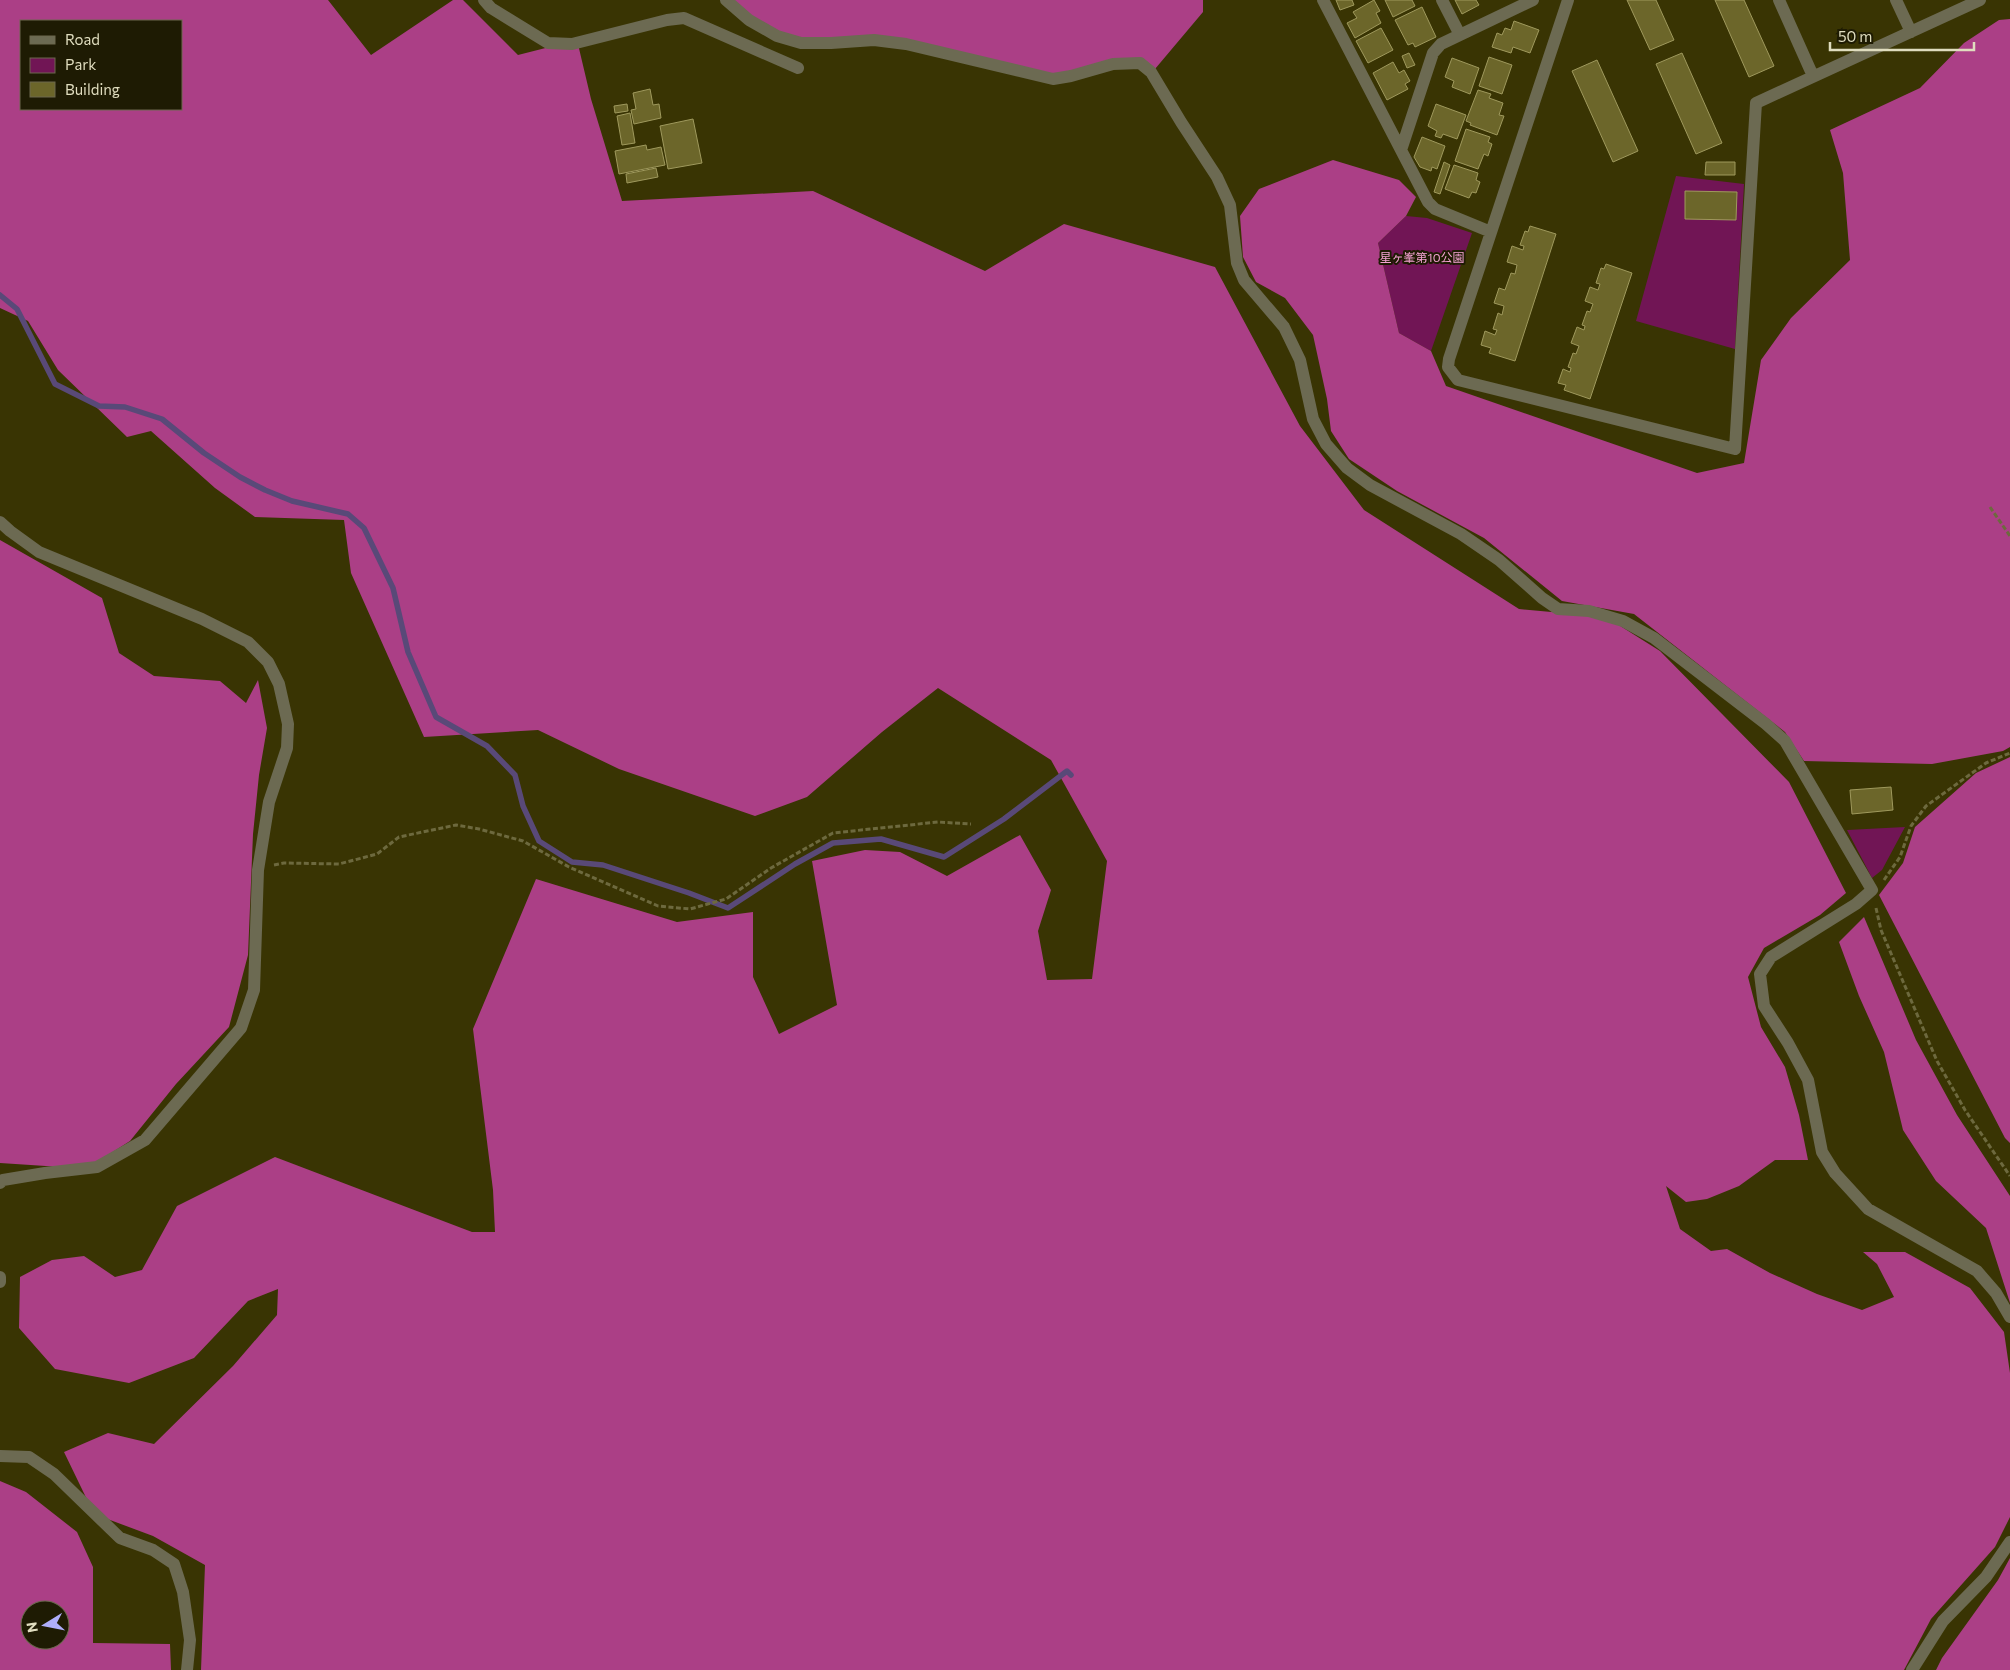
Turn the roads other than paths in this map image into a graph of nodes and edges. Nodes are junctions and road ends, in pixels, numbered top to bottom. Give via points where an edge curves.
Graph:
1 (484, 0) edge
2 (726, 0) edge
3 (1324, 0) edge
4 (1442, 0) edge
5 (1533, 0) edge
6 (1568, 0) edge
7 (1779, 0) edge
8 (1896, 0) edge
9 (1980, 0) edge
10 (1910, 32) junction
11 (1460, 35) junction
12 (798, 68) dead end
13 (1814, 76) junction
14 (1401, 150) junction
15 (1491, 232) junction
16 (0, 522) edge
17 (0, 1183) edge
18 (0, 1277) edge
19 (0, 1282) edge
20 (2010, 1317) edge
21 (0, 1456) edge
22 (2010, 1542) edge
23 (187, 1670) edge
24 (1912, 1670) edge

1 - 12 street via 491,8 548,43 572,44 684,18
2 - 20 street via 749,20 801,43 874,40 906,44 1053,79 1113,64 1140,63 1151,72 1217,177 1230,205 1237,263 1244,280 1284,327 1300,360 1313,419 1326,444 1347,468 1370,485 1461,534 1499,560 1558,609 1623,620 1654,638 1785,741 1872,890 1856,904 1771,957 1760,974 1764,1006 1808,1080 1822,1152 1835,1173 1868,1208 1978,1271
3 - 14 street
4 - 11 street
5 - 11 street
6 - 15 street
7 - 13 street
8 - 10 street
9 - 10 street
10 - 13 street
11 - 14 street via 1441,44 1433,53
13 - 15 street via 1756,103 1735,448 1458,380 1448,367 1449,359
14 - 15 street via 1428,202 1435,209
16 - 17 street via 39,552 202,619 248,642 268,662 279,684 288,724 287,748 269,802 258,870 254,990 241,1028 145,1140 97,1167 45,1173
18 - 19 street
21 - 23 street via 29,1458 54,1474 120,1538 153,1550 174,1564 183,1592 190,1640
22 - 24 street via 1986,1577 1943,1621

